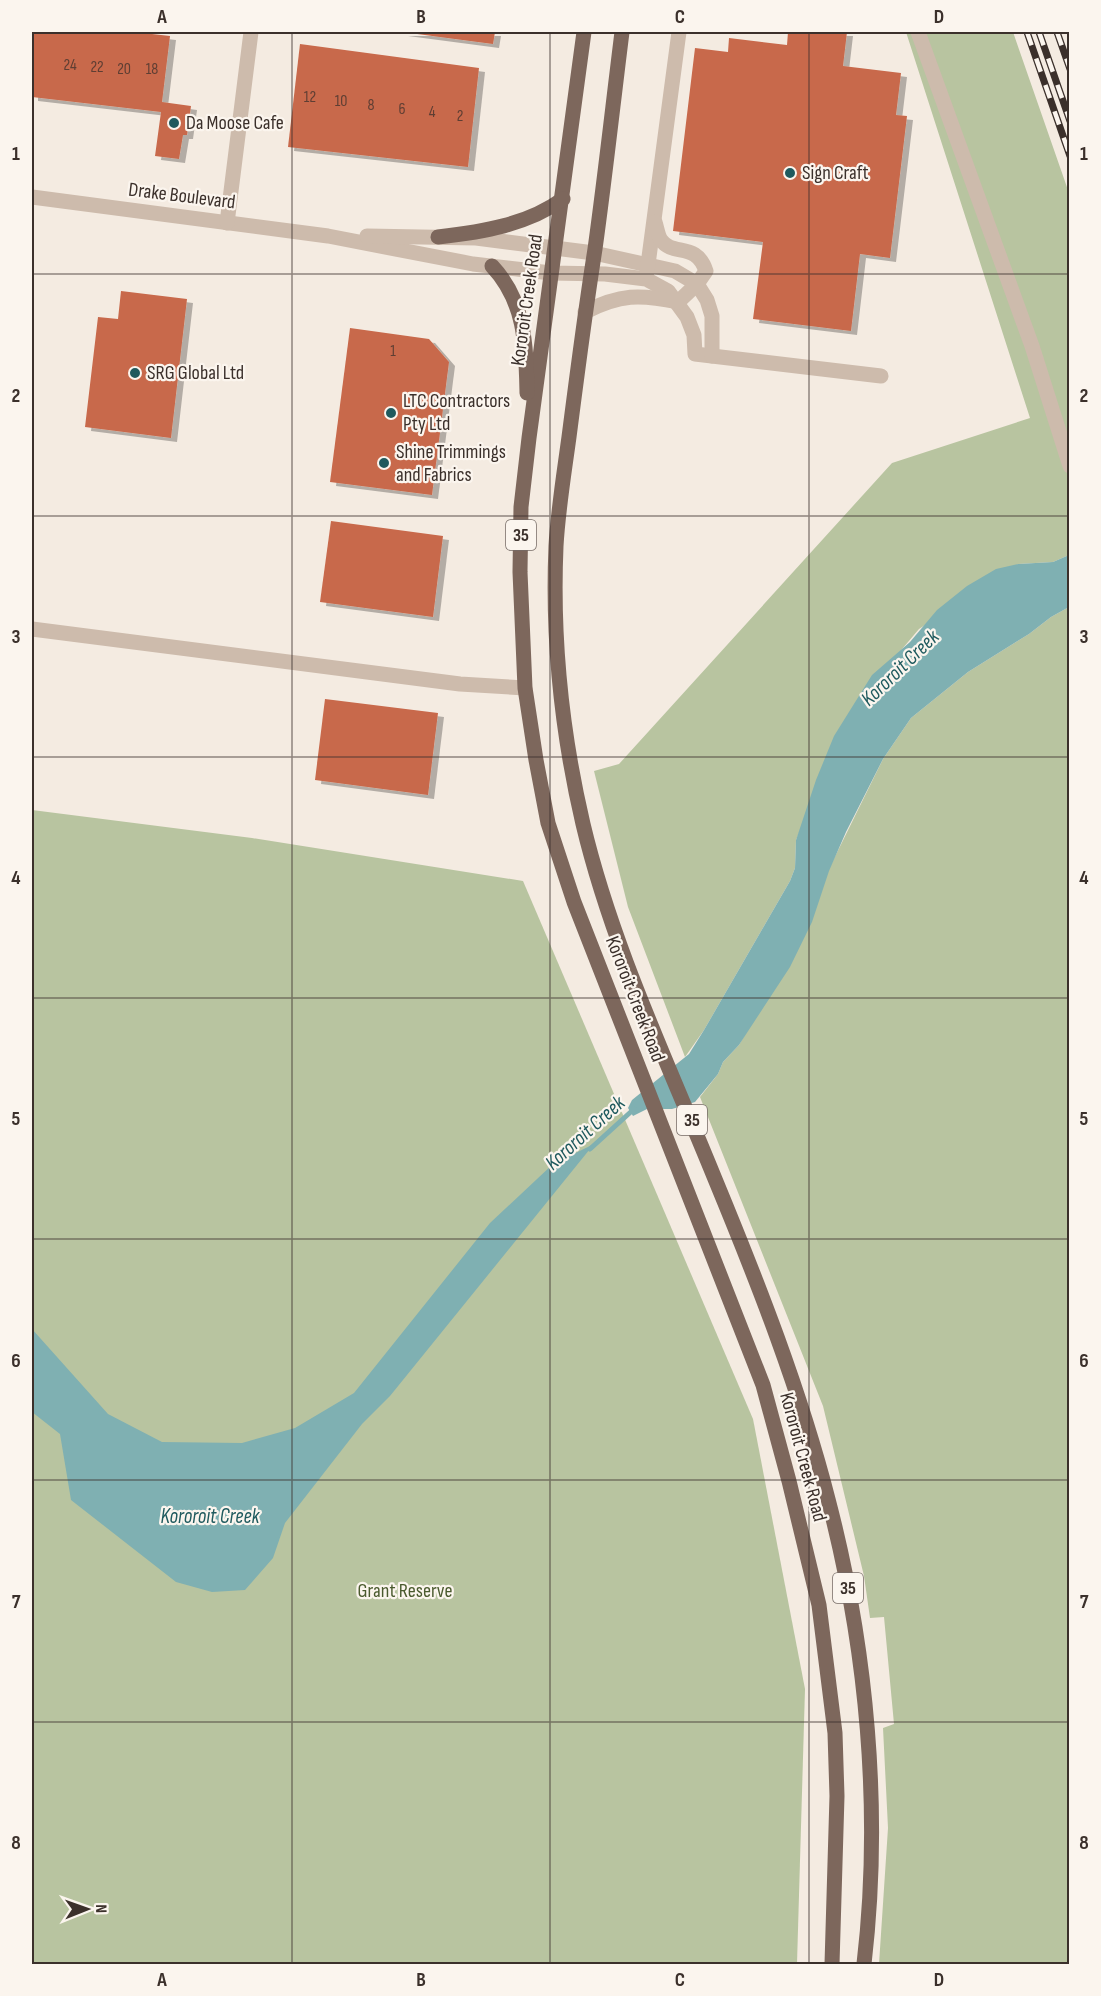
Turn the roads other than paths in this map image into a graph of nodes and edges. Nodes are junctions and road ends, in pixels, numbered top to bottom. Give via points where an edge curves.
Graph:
1 (251, 32) edge
2 (577, 32) edge
3 (584, 32) edge
4 (622, 32) edge
5 (680, 32) edge
6 (918, 32) edge
7 (581, 56) junction
8 (32, 197) edge
9 (563, 199) junction
10 (655, 222) junction
11 (227, 223) junction
12 (328, 236) junction
13 (438, 237) junction
14 (555, 249) junction
15 (594, 253) junction
16 (647, 263) junction
17 (492, 266) junction
18 (551, 273) junction
19 (590, 274) junction
20 (646, 279) junction
21 (697, 284) junction
22 (678, 302) junction
23 (585, 312) junction
24 (712, 356) junction
25 (881, 376) dead end
26 (529, 438) junction
27 (1070, 466) edge
28 (32, 629) edge
29 (525, 688) junction
30 (832, 1965) edge
31 (864, 1965) edge

1 - 11 street
2 - 7 street
3 - 7 main road, Kororoit Creek Road / 35
4 - 15 main road, Kororoit Creek Road / 35
5 - 10 street
6 - 27 street via 1032,346
7 - 9 main road, Kororoit Creek Road / 35
8 - 11 street, Drake Boulevard
9 - 13 main road via 530,218
9 - 14 main road, Kororoit Creek Road / 35
10 - 16 street
10 - 21 street via 661,240 669,247 693,252 703,263 706,271
11 - 12 street, Drake Boulevard
12 - 13 street, Drake Boulevard
12 - 17 street, Drake Boulevard
13 - 14 street, Drake Boulevard
14 - 15 street, Drake Boulevard
14 - 18 main road, Kororoit Creek Road / 35
15 - 16 street, Drake Boulevard
15 - 19 main road, Kororoit Creek Road / 35
16 - 20 street
16 - 21 street, Drake Boulevard via 675,271
17 - 18 street, Drake Boulevard
17 - 26 main road via 514,296 523,330
18 - 19 street, Drake Boulevard
18 - 26 main road, Kororoit Creek Road / 35
19 - 20 street, Drake Boulevard
19 - 23 main road, Kororoit Creek Road / 35
20 - 22 street via 668,291
21 - 22 street
21 - 24 street via 712,316
22 - 23 street via 649,296 623,297
22 - 24 street via 694,335 695,354
23 - 31 main road, Kororoit Creek Road / 35 via 556,544 557,657 564,717 583,823 620,940 735,1227 829,1501 854,1621 867,1727 870,1807
24 - 25 street
26 - 29 main road, Kororoit Creek Road / 35 via 520,550
28 - 29 street via 460,684
29 - 30 main road, Kororoit Creek Road / 35 via 548,823 574,902 763,1385 819,1605 835,1733

